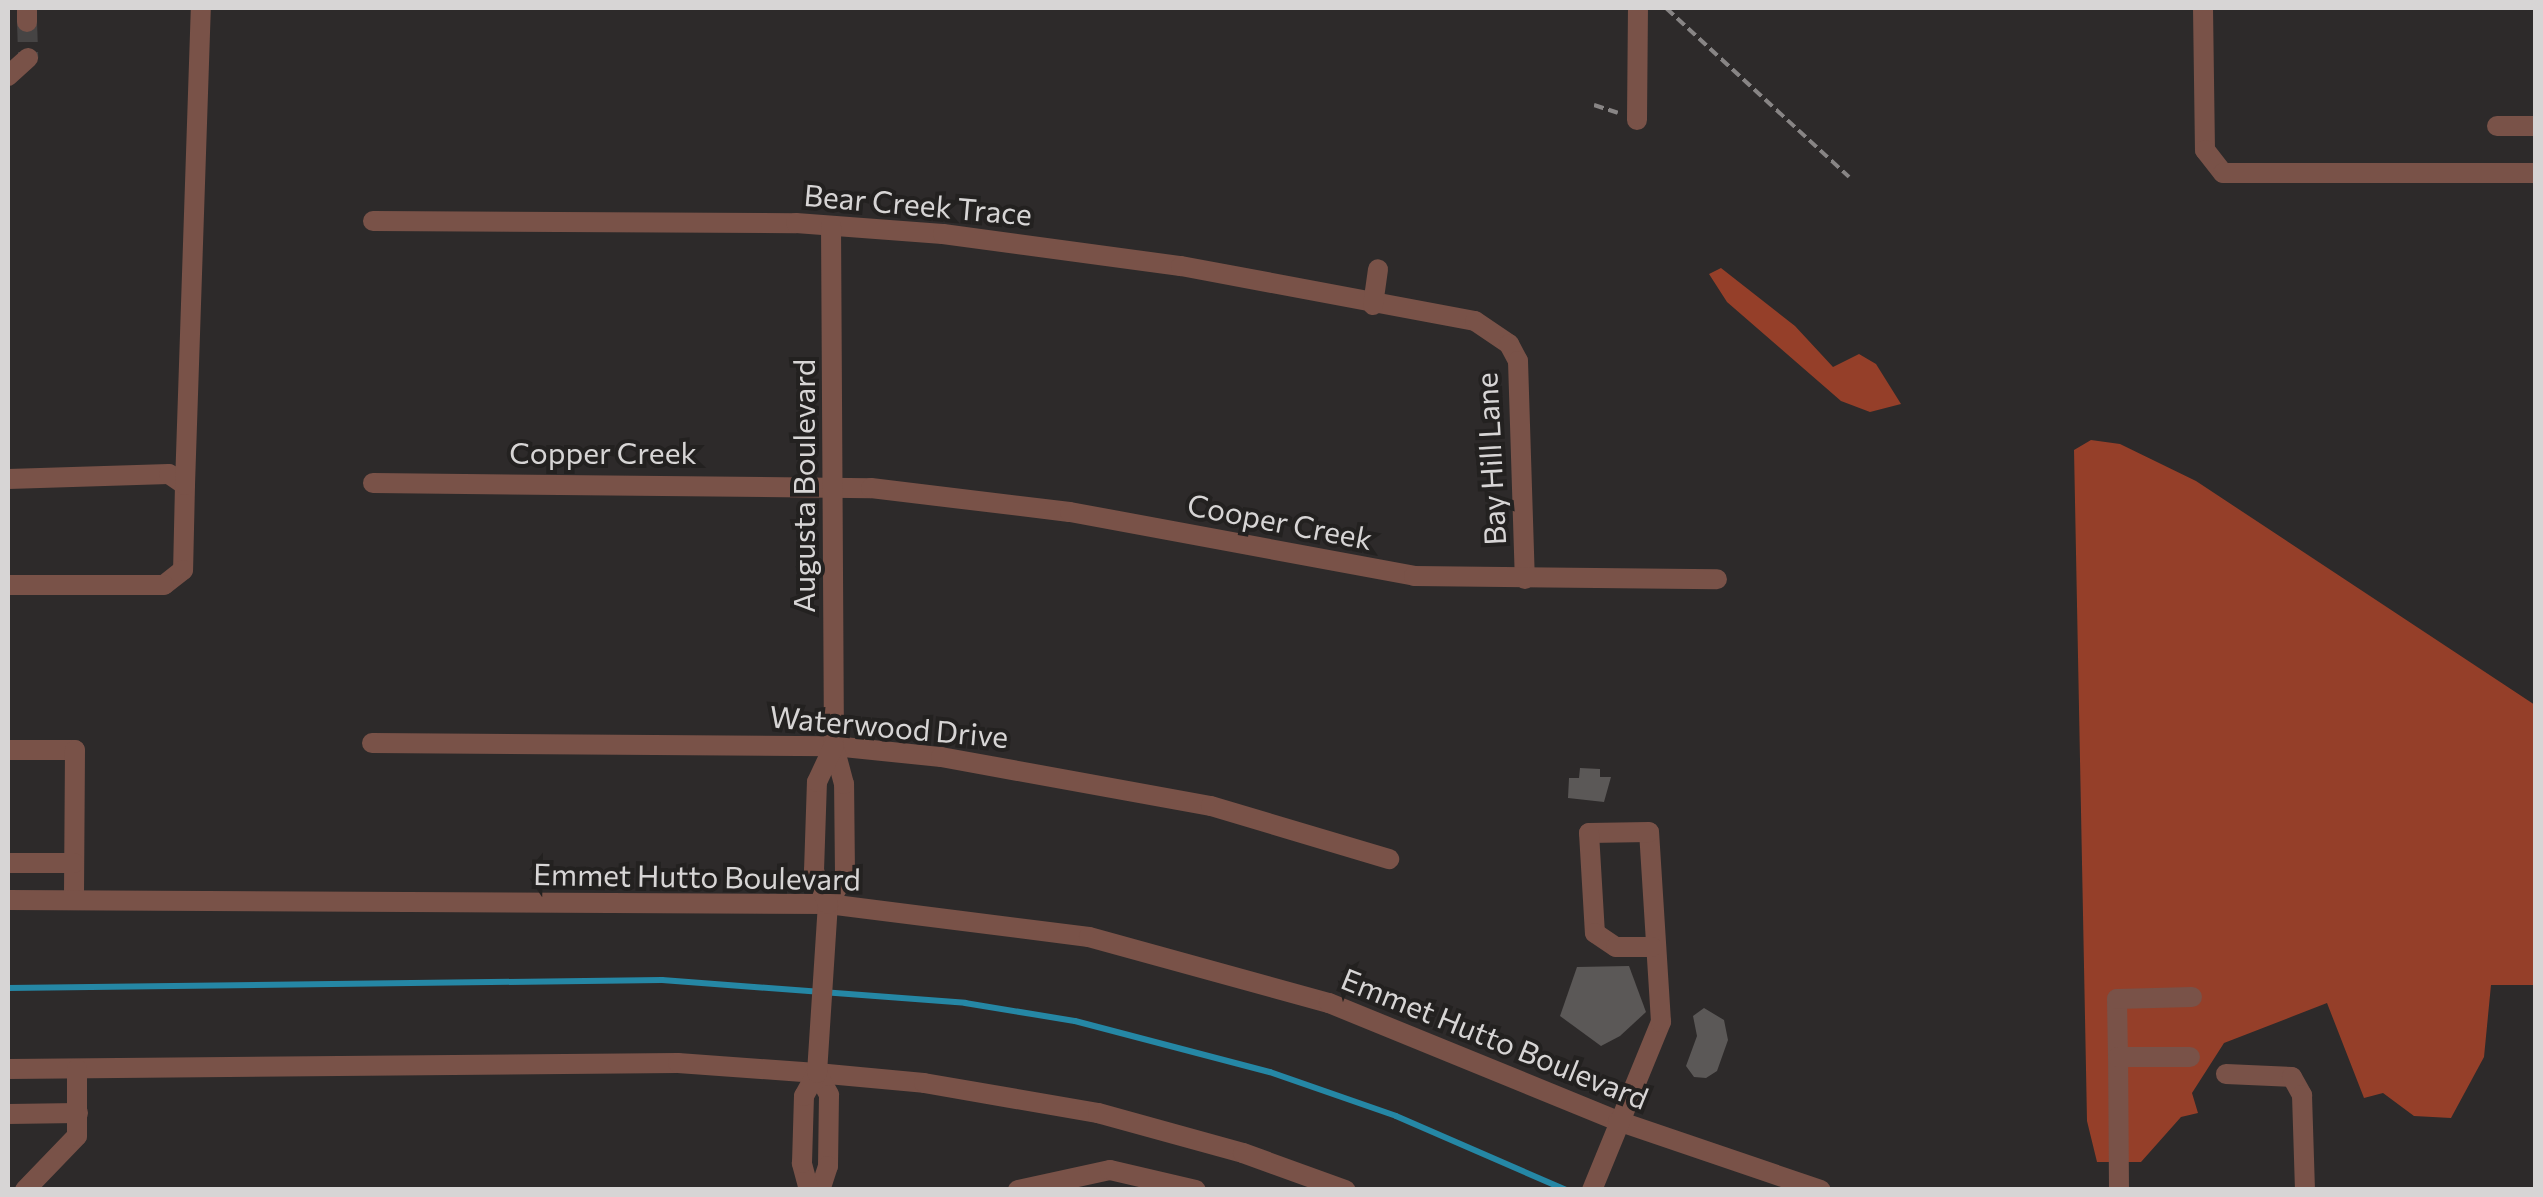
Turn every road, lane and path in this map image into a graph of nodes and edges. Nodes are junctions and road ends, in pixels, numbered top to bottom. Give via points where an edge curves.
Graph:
1 (201, 8) edge
2 (1638, 8) edge
3 (1666, 8) edge
4 (2203, 8) edge
5 (28, 58) dead end
6 (8, 76) edge
7 (1636, 120) dead end
8 (2498, 126) dead end
9 (2536, 126) edge
10 (2536, 173) edge
11 (1848, 176) dead end
12 (373, 221) dead end
13 (832, 226) junction
14 (1378, 269) dead end
15 (1373, 305) junction
16 (1451, 318) joint
17 (8, 479) edge
18 (372, 483) dead end
19 (186, 484) junction
20 (833, 486) junction
21 (1525, 579) junction
22 (1717, 579) dead end
23 (8, 586) edge
24 (372, 743) dead end
25 (834, 746) junction
26 (8, 750) edge
27 (1389, 859) dead end
28 (8, 863) edge
29 (74, 863) junction
30 (8, 900) edge
31 (74, 900) junction
32 (828, 904) junction
33 (1652, 947) junction
34 (2192, 997) dead end
35 (2118, 1056) junction
36 (2190, 1057) dead end
37 (77, 1068) junction
38 (8, 1069) edge
39 (817, 1073) junction
40 (2226, 1074) dead end
41 (78, 1113) junction
42 (8, 1114) edge
43 (1618, 1121) junction
44 (1595, 1180) edge
45 (25, 1190) edge
46 (809, 1190) edge
47 (820, 1190) edge
48 (1018, 1190) edge
49 (1196, 1190) edge
50 (1345, 1190) edge
51 (1821, 1190) edge
52 (2119, 1190) edge
53 (2305, 1190) edge

1 - 19 street
2 - 7 street
3 - 11 path
4 - 10 street via 2204,150 2224,174
5 - 6 street
8 - 9 street
12 - 13 street, Bear Creek Trace
13 - 15 street, Bear Creek Trace via 1039,244
13 - 20 street, Augusta Boulevard
14 - 15 street
15 - 16 street, Bear Creek Trace
16 - 21 street, Bay Hill Lane via 1491,328 1518,361
17 - 19 street via 169,474
18 - 20 street, Copper Creek
19 - 23 street via 183,570 164,585
20 - 21 street, Cooper Creek via 1000,501 1345,568
20 - 25 street, Augusta Boulevard
21 - 22 street, Cooper Creek
24 - 25 street, Waterwood Drive
25 - 27 street, Waterwood Drive via 1124,788 1278,824
25 - 32 street, Augusta Boulevard via 844,784 844,874
25 - 32 street, Augusta Boulevard via 818,782 814,854
26 - 29 street via 76,750
28 - 29 street
29 - 31 street
30 - 31 street, Emmet Hutto Boulevard
31 - 32 street, Emmet Hutto Boulevard
32 - 39 street, Augusta Boulevard
32 - 43 street, Emmet Hutto Boulevard via 1088,937 1329,1002
33 - 33 street via 1649,832 1589,833 1595,933 1608,945
33 - 43 street via 1659,1034
34 - 35 street via 2117,998
35 - 36 street
35 - 52 street
37 - 38 street
37 - 39 street via 678,1063
37 - 41 street
39 - 46 street, Augusta Boulevard via 804,1096 802,1164
39 - 47 street, Augusta Boulevard via 829,1096 828,1166
39 - 50 street via 924,1083 1098,1114 1243,1153
40 - 53 street via 2292,1077 2302,1095
41 - 42 street
41 - 45 street via 77,1136
43 - 44 street
43 - 51 street, Emmet Hutto Boulevard
48 - 49 street via 1110,1170

